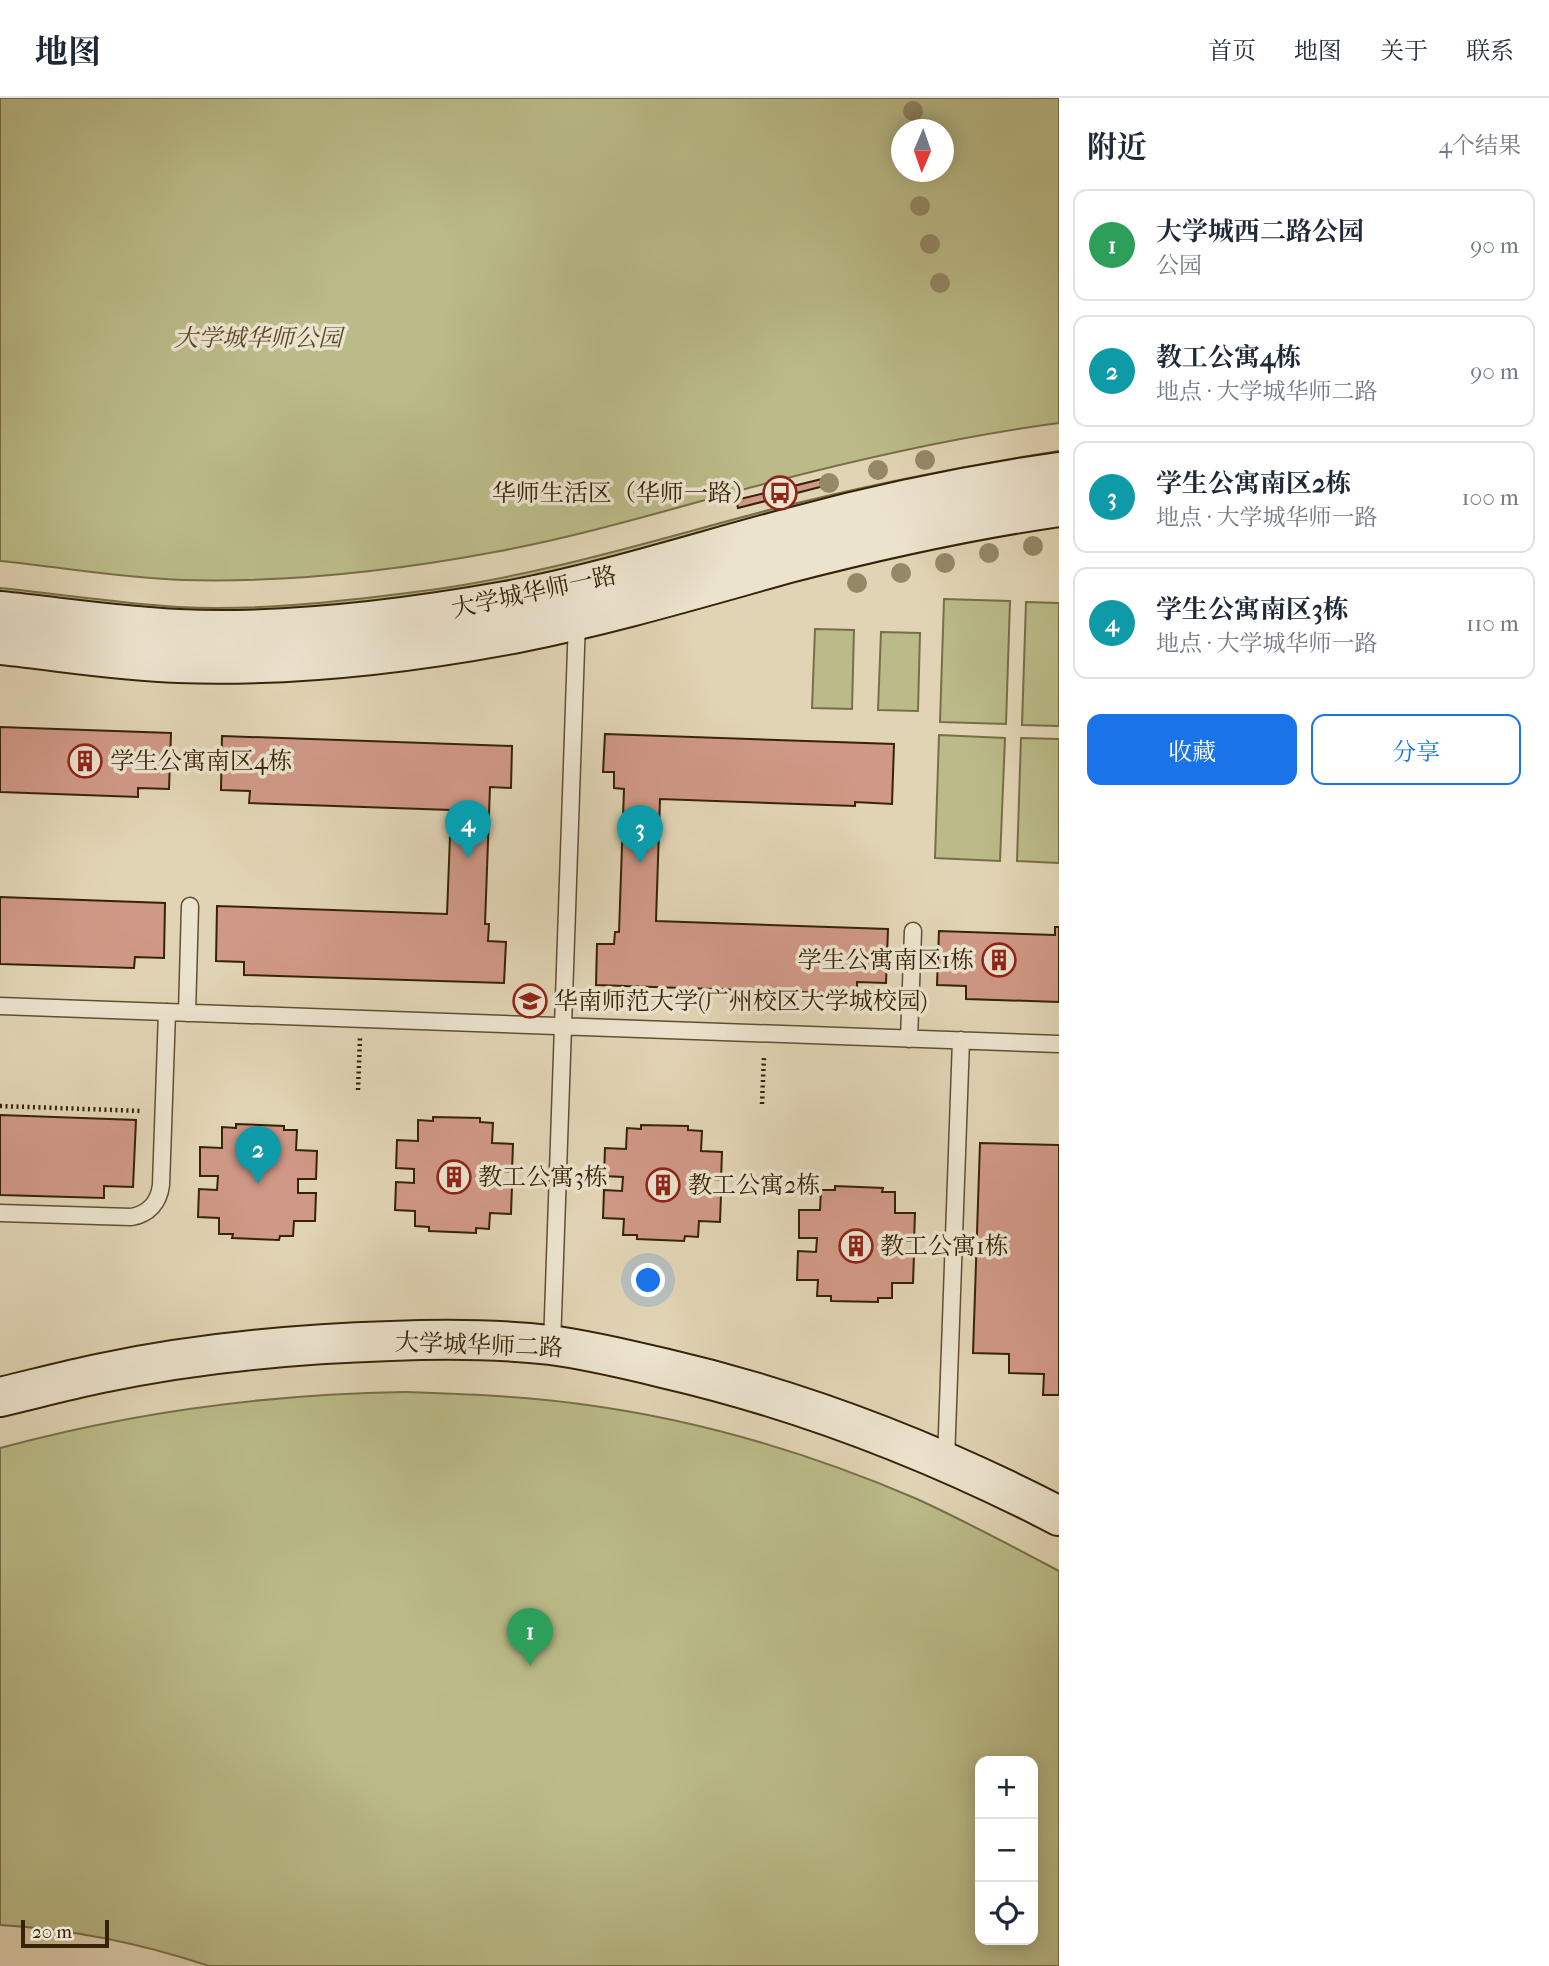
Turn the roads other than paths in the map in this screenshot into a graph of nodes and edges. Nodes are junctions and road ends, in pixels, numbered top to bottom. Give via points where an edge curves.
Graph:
1 (1059, 472) edge
2 (1059, 507) edge
3 (0, 611) edge
4 (578, 620) junction
5 (0, 645) edge
6 (190, 906) dead end
7 (913, 930) dead end
8 (0, 1006) edge
9 (167, 1012) junction
10 (187, 1013) junction
11 (563, 1027) junction
12 (909, 1039) junction
13 (961, 1041) junction
14 (1059, 1044) edge
15 (0, 1213) edge
16 (552, 1345) junction
17 (0, 1397) edge
18 (946, 1461) junction
19 (1059, 1516) edge

1 - 3 street, 大学城华师一路 via 892,503 582,584 419,614 222,630
2 - 4 street, 大学城华师一路 via 900,536
4 - 5 street, 大学城华师一路 via 424,648 272,662 177,663
4 - 11 lane
6 - 10 lane
7 - 12 lane
8 - 9 lane
9 - 10 lane
9 - 15 lane via 160,1193 153,1206 125,1218
10 - 11 lane
11 - 12 lane
11 - 16 lane
12 - 13 lane
13 - 14 lane
13 - 18 lane
16 - 17 street, 大学城华师二路 via 423,1340 278,1347 185,1358
16 - 18 street, 大学城华师二路 via 744,1388
18 - 19 street, 大学城华师二路

